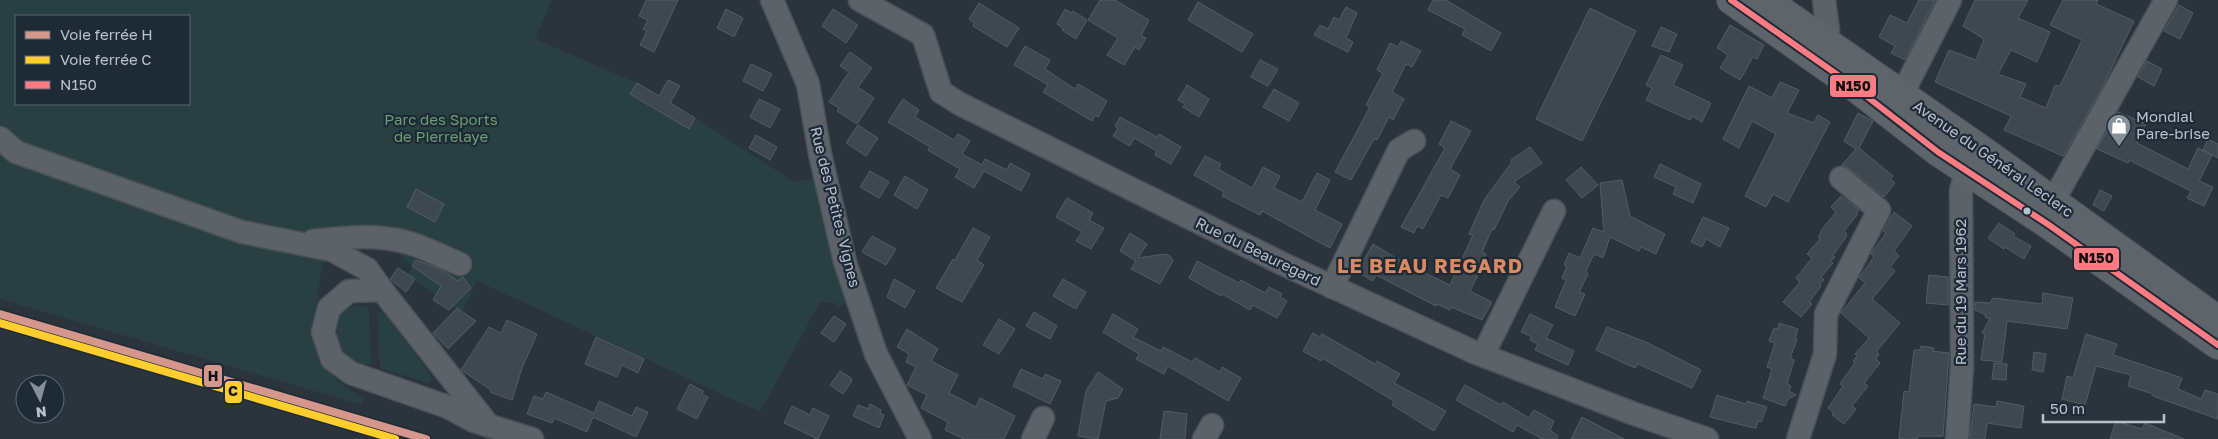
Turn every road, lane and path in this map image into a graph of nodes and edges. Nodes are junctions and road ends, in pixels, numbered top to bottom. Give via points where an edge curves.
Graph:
1 (772, 0) edge
2 (860, 0) edge
3 (1731, 0) edge
4 (1766, 0) edge
5 (1824, 0) edge
6 (1950, 0) edge
7 (2166, 0) edge
8 (1817, 48) junction
9 (1897, 105) junction
10 (0, 138) edge
11 (1414, 141) dead end
12 (1966, 155) junction
13 (1841, 178) dead end
14 (2054, 201) junction
15 (1554, 211) dead end
16 (292, 243) junction
17 (332, 250) junction
18 (460, 264) dead end
19 (1332, 287) junction
20 (382, 290) junction
21 (349, 291) junction
22 (2218, 320) edge
23 (2218, 345) edge
24 (1483, 356) junction
25 (1044, 418) dead end
26 (489, 426) junction
27 (532, 439) edge
28 (920, 439) edge
29 (1033, 439) edge
30 (1707, 439) edge
31 (1798, 439) edge
32 (1957, 439) edge

1 - 28 street, Rue des Petites Vignes via 808,84 845,262 873,346
2 - 19 street, Rue du Beauregard via 923,36 941,92 960,104 1121,186
3 - 8 main road, Avenue du Général Leclerc
4 - 8 main road, Avenue du Général Leclerc
5 - 8 street via 1828,30
6 - 9 street
7 - 14 street
8 - 9 main road, Avenue du Général Leclerc
9 - 12 main road, Avenue du Général Leclerc
10 - 16 street via 16,152 242,232
11 - 19 street via 1398,150
12 - 14 main road, Avenue du Général Leclerc
12 - 23 main road, Avenue du Général Leclerc via 2057,231
12 - 32 street, Rue du 19 Mars 1962 via 1961,184 1962,367
13 - 31 street via 1879,210 1826,314 1825,354
14 - 22 main road, Avenue du Général Leclerc
15 - 24 street
16 - 17 street
16 - 18 street via 360,237 392,239
17 - 20 street via 366,268
17 - 21 street
19 - 24 street, Rue du Beauregard
20 - 21 street
20 - 26 street
21 - 26 street via 328,308 323,332 332,359 351,373 448,407
24 - 30 street, Rue du Beauregard
25 - 29 street
26 - 27 street

